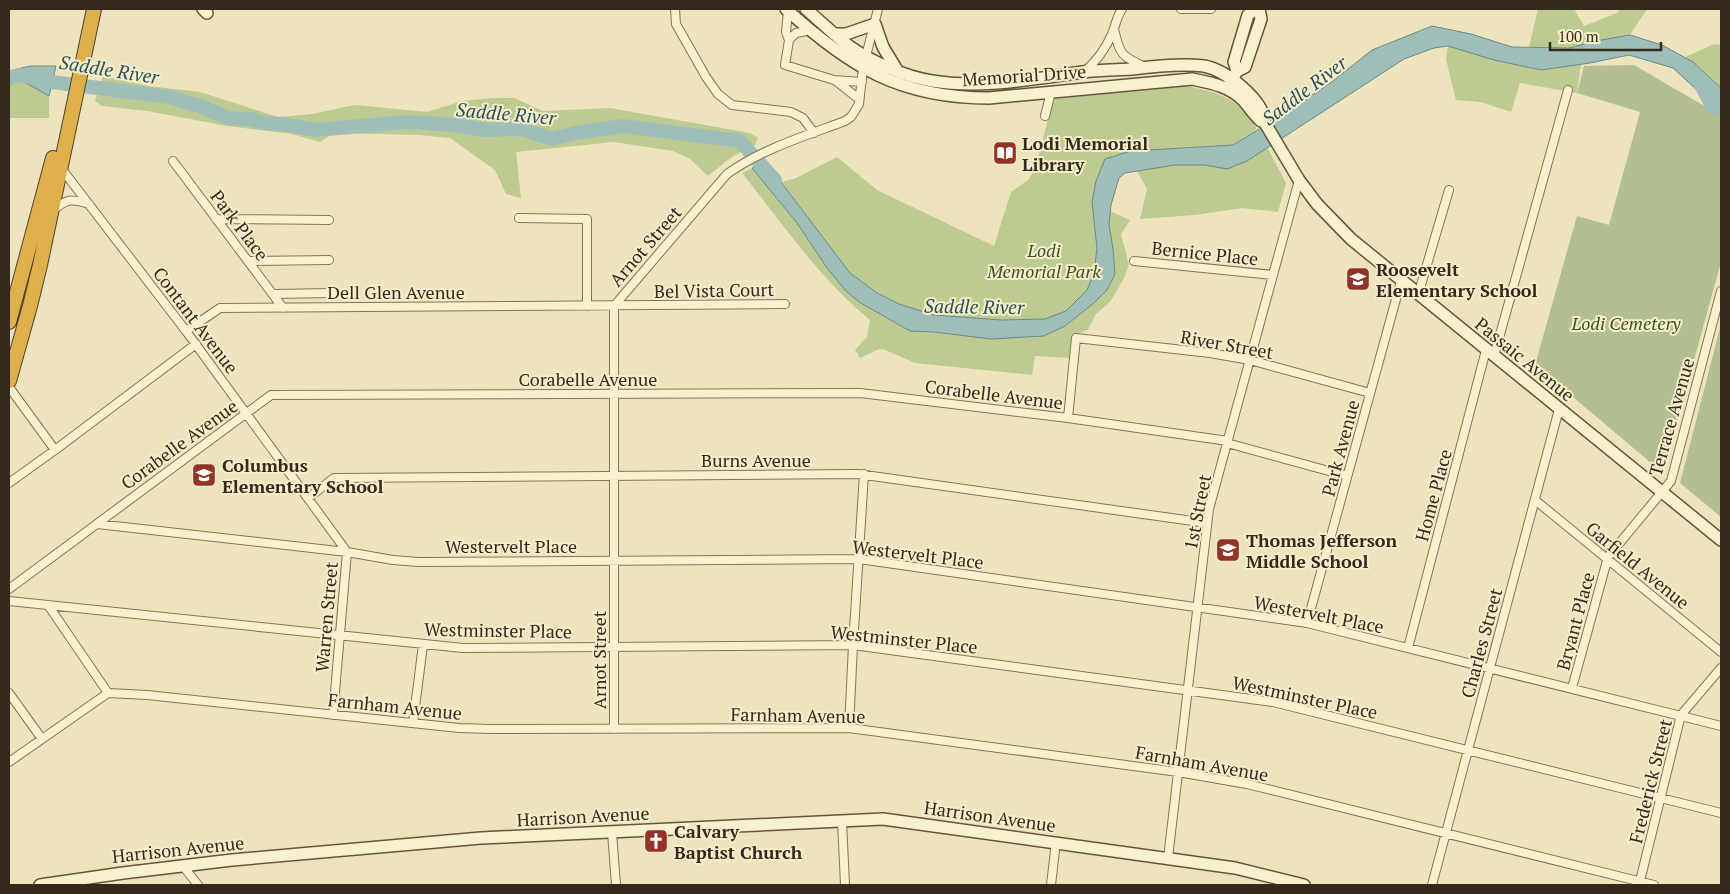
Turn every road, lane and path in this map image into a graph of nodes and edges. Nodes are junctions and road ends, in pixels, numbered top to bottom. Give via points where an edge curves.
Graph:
1 (675, 9) edge
2 (806, 9) edge
3 (878, 9) edge
4 (1122, 9) edge
5 (1181, 9) edge
6 (1211, 9) edge
7 (1257, 9) edge
8 (90, 10) edge
9 (787, 10) edge
10 (874, 24) junction
11 (1114, 28) junction
12 (810, 30) junction
13 (834, 34) junction
14 (788, 40) junction
15 (867, 57) junction
16 (1145, 67) junction
17 (863, 68) junction
18 (898, 71) junction
19 (1084, 72) junction
20 (1232, 79) junction
21 (834, 80) junction
22 (862, 82) junction
23 (1568, 90) dead end
24 (1051, 92) junction
25 (859, 99) junction
26 (68, 113) junction
27 (1045, 116) dead end
28 (814, 133) junction
29 (173, 161) dead end
30 (60, 167) junction
31 (1300, 180) junction
32 (1449, 190) dead end
33 (89, 204) junction
34 (51, 212) junction
35 (519, 218) dead end
36 (216, 219) junction
37 (329, 220) dead end
38 (329, 260) dead end
39 (248, 261) junction
40 (1134, 261) dead end
41 (1273, 275) junction
42 (1401, 281) junction
43 (1721, 291) edge
44 (332, 293) dead end
45 (273, 294) junction
46 (1418, 295) junction
47 (784, 304) dead end
48 (587, 306) junction
49 (614, 306) junction
50 (283, 308) junction
51 (9, 322) edge
52 (186, 331) junction
53 (196, 344) junction
54 (1490, 353) junction
55 (1250, 360) junction
56 (9, 381) edge
57 (9, 387) edge
58 (614, 394) junction
59 (1370, 394) junction
60 (1559, 409) junction
61 (246, 413) junction
62 (1068, 418) junction
63 (1227, 442) junction
64 (55, 450) junction
65 (864, 474) junction
66 (614, 476) junction
67 (1347, 476) junction
68 (9, 483) edge
69 (1662, 492) junction
70 (308, 498) junction
71 (1535, 500) junction
72 (1207, 523) junction
73 (97, 524) junction
74 (1721, 540) edge
75 (347, 552) junction
76 (859, 559) junction
77 (1607, 559) junction
78 (614, 561) junction
79 (9, 589) edge
80 (9, 601) edge
81 (48, 605) junction
82 (1198, 607) junction
83 (1307, 623) junction
84 (339, 635) junction
85 (423, 645) junction
86 (852, 645) junction
87 (614, 646) junction
88 (1408, 648) junction
89 (1721, 652) edge
90 (1490, 668) junction
91 (1721, 668) edge
92 (1572, 688) junction
93 (1188, 690) junction
94 (9, 693) edge
95 (108, 693) junction
96 (333, 715) junction
97 (1681, 715) junction
98 (413, 723) junction
99 (1721, 726) edge
100 (849, 728) junction
101 (614, 729) junction
102 (42, 739) junction
103 (1468, 751) junction
104 (9, 762) edge
105 (1178, 772) junction
106 (1661, 799) junction
107 (1721, 813) edge
108 (842, 821) junction
109 (612, 832) junction
110 (1446, 834) junction
111 (1056, 842) junction
112 (1168, 858) junction
113 (183, 866) junction
114 (93, 881) edge
115 (1640, 884) edge
116 (40, 885) edge
117 (198, 885) edge
118 (616, 885) edge
119 (846, 885) edge
120 (1051, 885) edge
121 (1304, 885) edge
122 (1432, 885) edge
123 (1654, 885) edge

1 - 28 street via 676,24 718,94 732,105 791,112 802,118
2 - 13 main road, Memorial Drive
3 - 10 street, Arnot Street
4 - 11 street
5 - 6 street
7 - 20 main road via 1261,19 1245,67
8 - 26 highway
9 - 12 main road, Memorial Drive
9 - 14 street
10 - 13 main road via 856,32
10 - 15 street, Arnot Street
10 - 18 main road
11 - 16 street via 1121,53 1128,60
11 - 19 street via 1098,60
12 - 14 street via 799,32
12 - 17 main road, Memorial Drive
13 - 15 main road, Memorial Drive
14 - 21 street via 785,65
15 - 17 street, Arnot Street
15 - 18 main road, Memorial Drive
16 - 19 main road, Memorial Drive
16 - 20 main road, Memorial Drive via 1206,67
17 - 22 street, Arnot Street
17 - 24 main road, Memorial Drive via 889,82 946,96 990,98
18 - 19 main road, Memorial Drive via 930,81 967,84
20 - 24 main road, Memorial Drive via 1212,82 1192,79
20 - 31 main road, Passaic Avenue via 1241,99 1259,120 1265,119
21 - 22 street
21 - 25 street
22 - 25 street, Arnot Street
23 - 54 street, Home Place
24 - 27 street
25 - 28 street, Arnot Street via 856,110 845,121
26 - 30 highway
26 - 51 highway
28 - 49 street, Arnot Street via 739,165 727,174
29 - 36 street, Park Place
30 - 33 street, Contant Avenue
30 - 34 highway
31 - 41 street, 1st Street
31 - 42 main road, Passaic Avenue via 1317,204 1351,239
32 - 46 street
33 - 34 street via 70,200 60,203
33 - 52 street, Contant Avenue
34 - 56 highway
35 - 48 street via 587,219
36 - 37 street
36 - 39 street, Park Place
38 - 39 street
39 - 45 street, Park Place
40 - 41 street, Bernice Place
41 - 55 street, 1st Street
42 - 46 main road, Passaic Avenue
42 - 59 street, Park Avenue
43 - 69 street, Terrace Avenue via 1671,481
44 - 45 street
45 - 50 street, Park Place
46 - 54 main road, Passaic Avenue
47 - 49 street, Bel Vista Court
48 - 49 street, Dell Glen Avenue
48 - 50 street, Dell Glen Avenue
49 - 58 street, Arnot Street
50 - 52 street, Dell Glen Avenue via 220,308
52 - 53 street, Contant Avenue
53 - 61 street, Contant Avenue
53 - 64 street
54 - 60 main road, Passaic Avenue
54 - 88 street, Home Place
55 - 59 street, River Street
55 - 62 street, River Street via 1076,338
55 - 63 street, 1st Street
57 - 64 street
58 - 61 street, Corabelle Avenue via 271,395
58 - 62 street, Corabelle Avenue via 860,393
58 - 66 street, Arnot Street
59 - 67 street, Park Avenue
60 - 69 main road, Passaic Avenue
60 - 71 street, Charles Street
61 - 70 street, Contant Avenue
61 - 73 street, Corabelle Avenue
62 - 63 street, Corabelle Avenue
63 - 67 street, Corabelle Avenue
63 - 72 street, 1st Street
64 - 68 street
65 - 66 street, Burns Avenue
65 - 72 street, Burns Avenue
65 - 76 street
66 - 70 street, Burns Avenue via 334,478
66 - 78 street, Arnot Street
67 - 83 street, Park Avenue
69 - 74 main road, Passaic Avenue
69 - 77 street, Bryant Place
70 - 75 street, Contant Avenue
71 - 77 street, Garfield Avenue
71 - 90 street, Charles Street
72 - 82 street, 1st Street
73 - 75 street, Westervelt Place
73 - 79 street, Corabelle Avenue
75 - 78 street, Westervelt Place via 419,562
75 - 84 street, Warren Street
76 - 78 street, Westervelt Place
76 - 82 street, Westervelt Place
76 - 86 street
77 - 89 street, Garfield Avenue
77 - 92 street, Bryant Place
78 - 87 street, Arnot Street
80 - 81 street, Westminster Place
81 - 84 street, Westminster Place
81 - 95 street
82 - 83 street, Westervelt Place
82 - 93 street, 1st Street
83 - 88 street, Westervelt Place
84 - 85 street, Westminster Place
84 - 96 street, Warren Street
85 - 87 street, Westminster Place via 463,648
85 - 98 street
86 - 87 street, Westminster Place
86 - 93 street, Westminster Place
86 - 100 street
87 - 101 street, Arnot Street
88 - 90 street, Westervelt Place
90 - 92 street, Westervelt Place
90 - 103 street, Charles Street
91 - 97 street, Frederick Street
92 - 97 street, Westervelt Place
93 - 103 street, Westminster Place via 1273,702
93 - 105 street, 1st Street
94 - 102 street
95 - 96 street, Farnham Avenue
95 - 102 street
96 - 98 street, Farnham Avenue
97 - 99 street, Westervelt Place
97 - 106 street, Frederick Street
98 - 101 street, Farnham Avenue via 491,729
100 - 101 street, Farnham Avenue
100 - 105 street, Farnham Avenue
102 - 104 street
103 - 106 street, Westminster Place
103 - 110 street, Charles Street
105 - 110 street, Farnham Avenue via 1247,784
105 - 112 street, 1st Street
106 - 107 street, Westminster Place
106 - 115 street, Frederick Street
108 - 109 main road, Harrison Avenue
108 - 111 main road, Harrison Avenue via 883,819
108 - 119 street
109 - 113 main road, Harrison Avenue via 481,838
109 - 118 street
110 - 115 street, Farnham Avenue
110 - 122 street, Charles Street
111 - 112 main road, Harrison Avenue
111 - 120 street
112 - 121 main road, Harrison Avenue via 1235,868
113 - 114 main road, Harrison Avenue
113 - 117 street
114 - 116 main road, Harrison Avenue
115 - 123 street, Farnham Avenue

